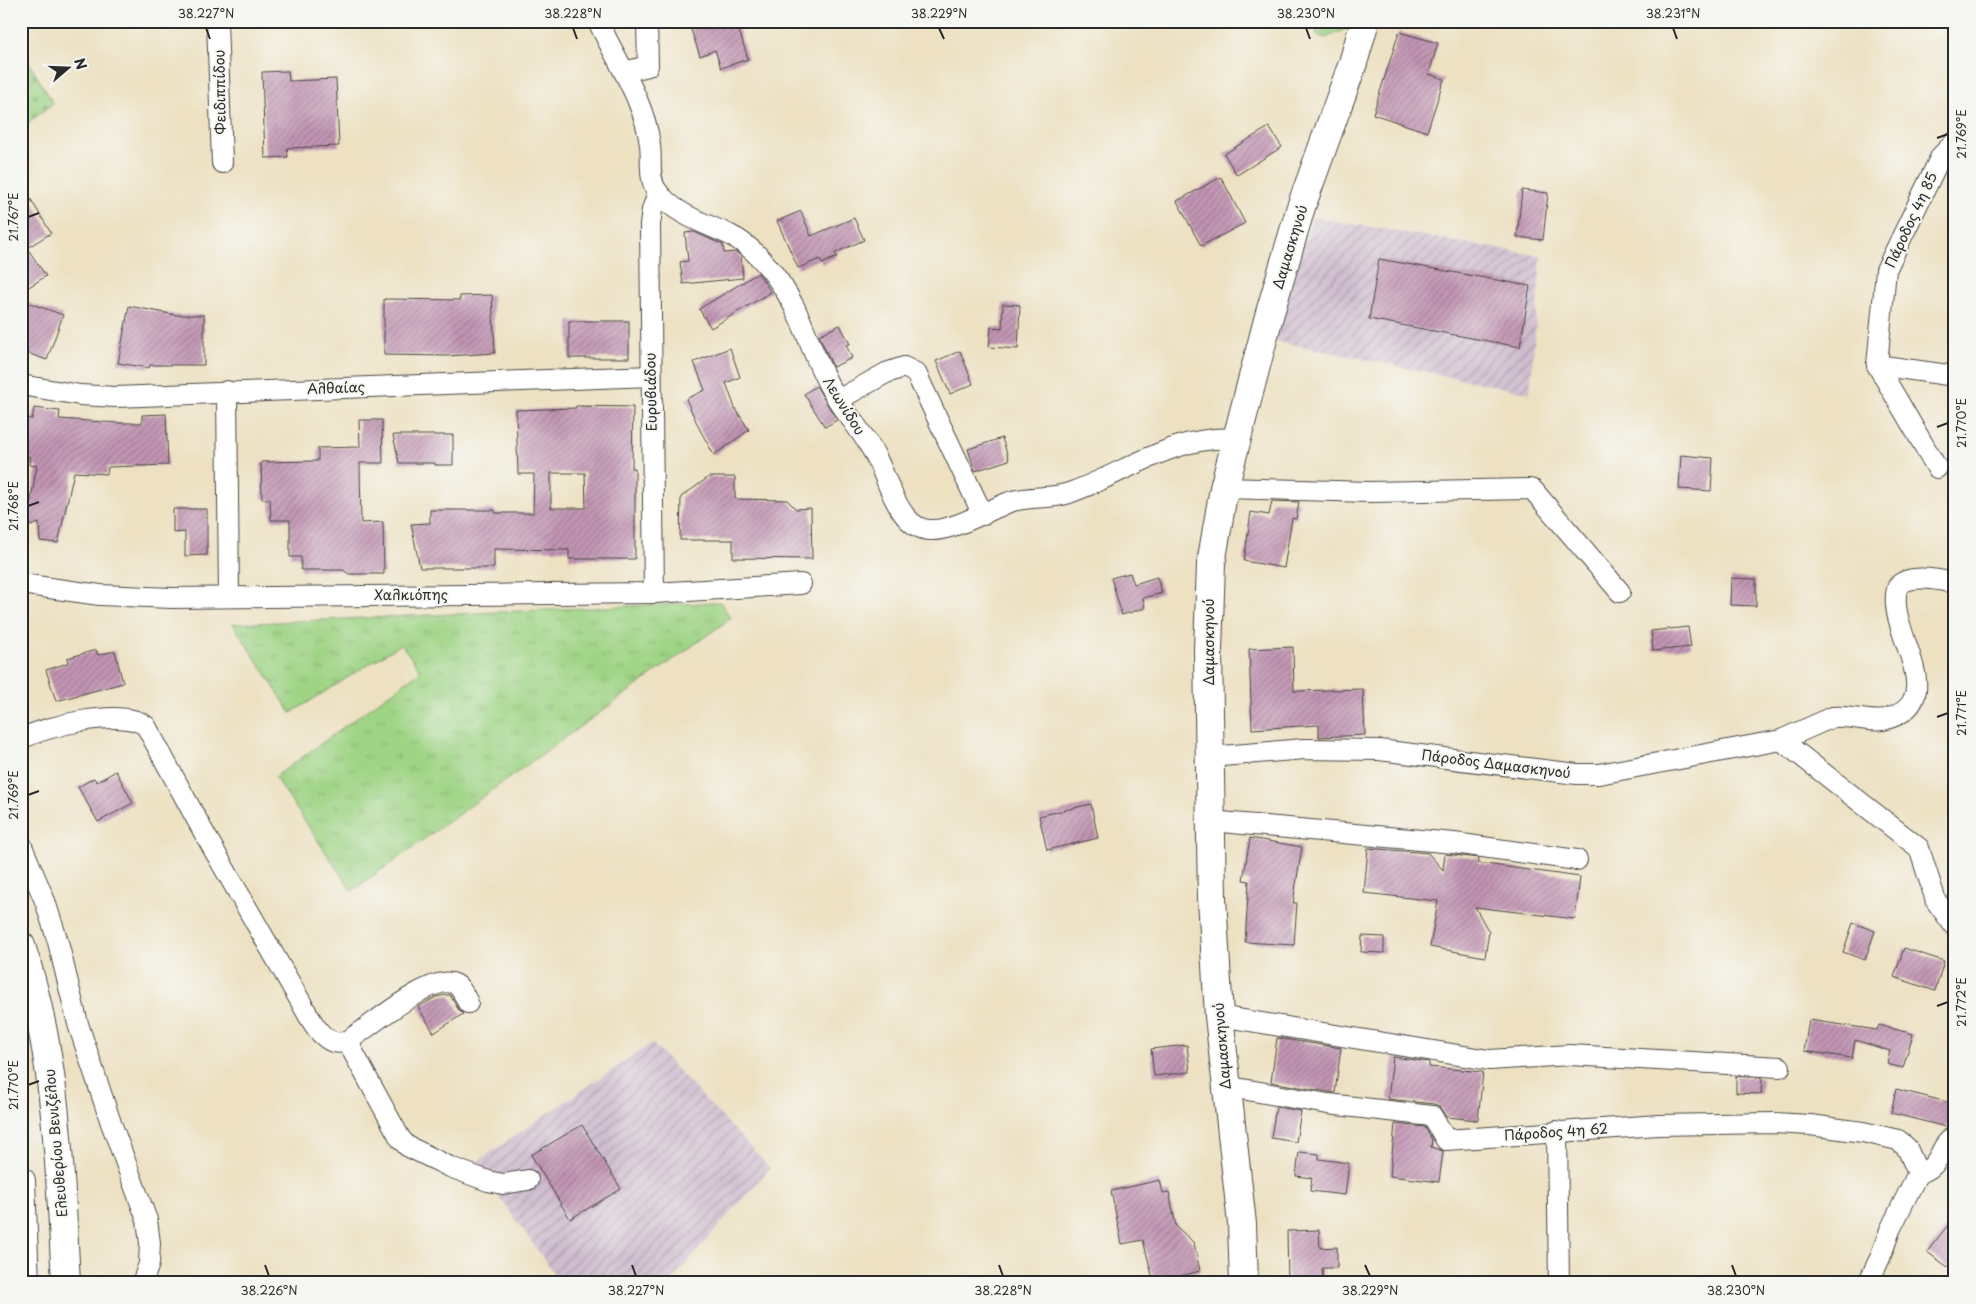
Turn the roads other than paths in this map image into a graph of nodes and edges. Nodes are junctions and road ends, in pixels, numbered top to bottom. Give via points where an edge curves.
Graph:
1 (217, 21) edge
2 (598, 21) edge
3 (647, 21) edge
4 (1365, 21) edge
5 (624, 72) junction
6 (1955, 142) edge
7 (222, 163) dead end
8 (658, 192) junction
9 (1877, 365) junction
10 (651, 376) junction
11 (1955, 376) edge
12 (21, 385) edge
13 (227, 391) junction
14 (838, 400) junction
15 (1236, 439) junction
16 (1937, 468) dead end
17 (1224, 488) junction
18 (983, 515) junction
19 (1955, 583) edge
20 (21, 584) edge
21 (801, 584) dead end
22 (1620, 592) dead end
23 (654, 593) junction
24 (229, 596) junction
25 (21, 739) edge
26 (1781, 740) junction
27 (1210, 757) junction
28 (1210, 821) junction
29 (21, 844) edge
30 (1577, 860) dead end
31 (1955, 927) edge
32 (21, 946) edge
33 (468, 1003) dead end
34 (1219, 1016) junction
35 (347, 1040) junction
36 (1780, 1067) dead end
37 (1225, 1086) junction
38 (1556, 1131) junction
39 (1955, 1135) edge
40 (1918, 1173) junction
41 (528, 1180) dead end
42 (21, 1181) edge
43 (25, 1283) edge
44 (66, 1283) edge
45 (142, 1283) edge
46 (1244, 1283) edge
47 (1560, 1283) edge
48 (1868, 1283) edge

1 - 7 street, Φειδιππίδου
2 - 5 street
3 - 5 street via 648,66
4 - 15 main road, Δαμασκηνού via 1296,224
5 - 8 street via 647,129 653,183
6 - 9 street, Πάροδος 4η 85 via 1941,156 1886,270
8 - 10 street, Ευρυβιάδου via 650,225
8 - 14 street, Λεωνίδου via 679,211 738,240 767,267 786,290 816,360
9 - 11 street
9 - 16 street
10 - 13 street, Αλθαίας
10 - 23 street, Ευρυβιάδου
12 - 13 street, Αλθαίας via 94,396
13 - 24 street
14 - 18 street, Λεωνίδου via 875,455 894,498 910,521 933,530
14 - 18 street via 886,373 904,367 916,372
15 - 17 main road, Δαμασκηνού
15 - 18 street, Λεωνίδου via 1193,442 1069,493 1009,502
17 - 22 street via 1370,492 1533,490
17 - 27 main road, Δαμασκηνού via 1210,582
19 - 26 street, Πάροδος Δαμασκηνού via 1911,579 1896,588 1899,622 1918,685 1912,701 1901,713 1881,720 1833,717
20 - 24 street, Χαλκιόπης via 129,598
21 - 23 street, Χαλκιόπης
23 - 24 street, Χαλκιόπης
25 - 35 street via 34,732 105,718 130,718 146,726 320,1033 331,1041
26 - 27 street, Πάροδος Δαμασκηνού via 1591,774 1379,750 1304,748
26 - 31 street via 1919,848 1936,901
27 - 28 main road, Δαμασκηνού
28 - 30 street via 1454,843
28 - 34 main road, Δαμασκηνού
29 - 45 street via 45,901 78,1024 147,1220 149,1264
32 - 44 main road, Ελευθερίου Βενιζέλου via 41,1019 53,1088
33 - 35 street via 454,983 434,984
34 - 36 street via 1489,1060 1570,1055
34 - 37 main road, Δαμασκηνού
35 - 41 street via 407,1146 488,1181 503,1184
37 - 38 street, Πάροδος 4η 62 via 1328,1104 1432,1116 1446,1140
37 - 46 main road, Δαμασκηνού via 1242,1224
38 - 40 street, Πάροδος 4η 62 via 1774,1123 1838,1128 1902,1143 1910,1152
38 - 47 street
39 - 40 street via 1945,1145 1937,1162 1928,1171
40 - 48 street
42 - 43 main road

